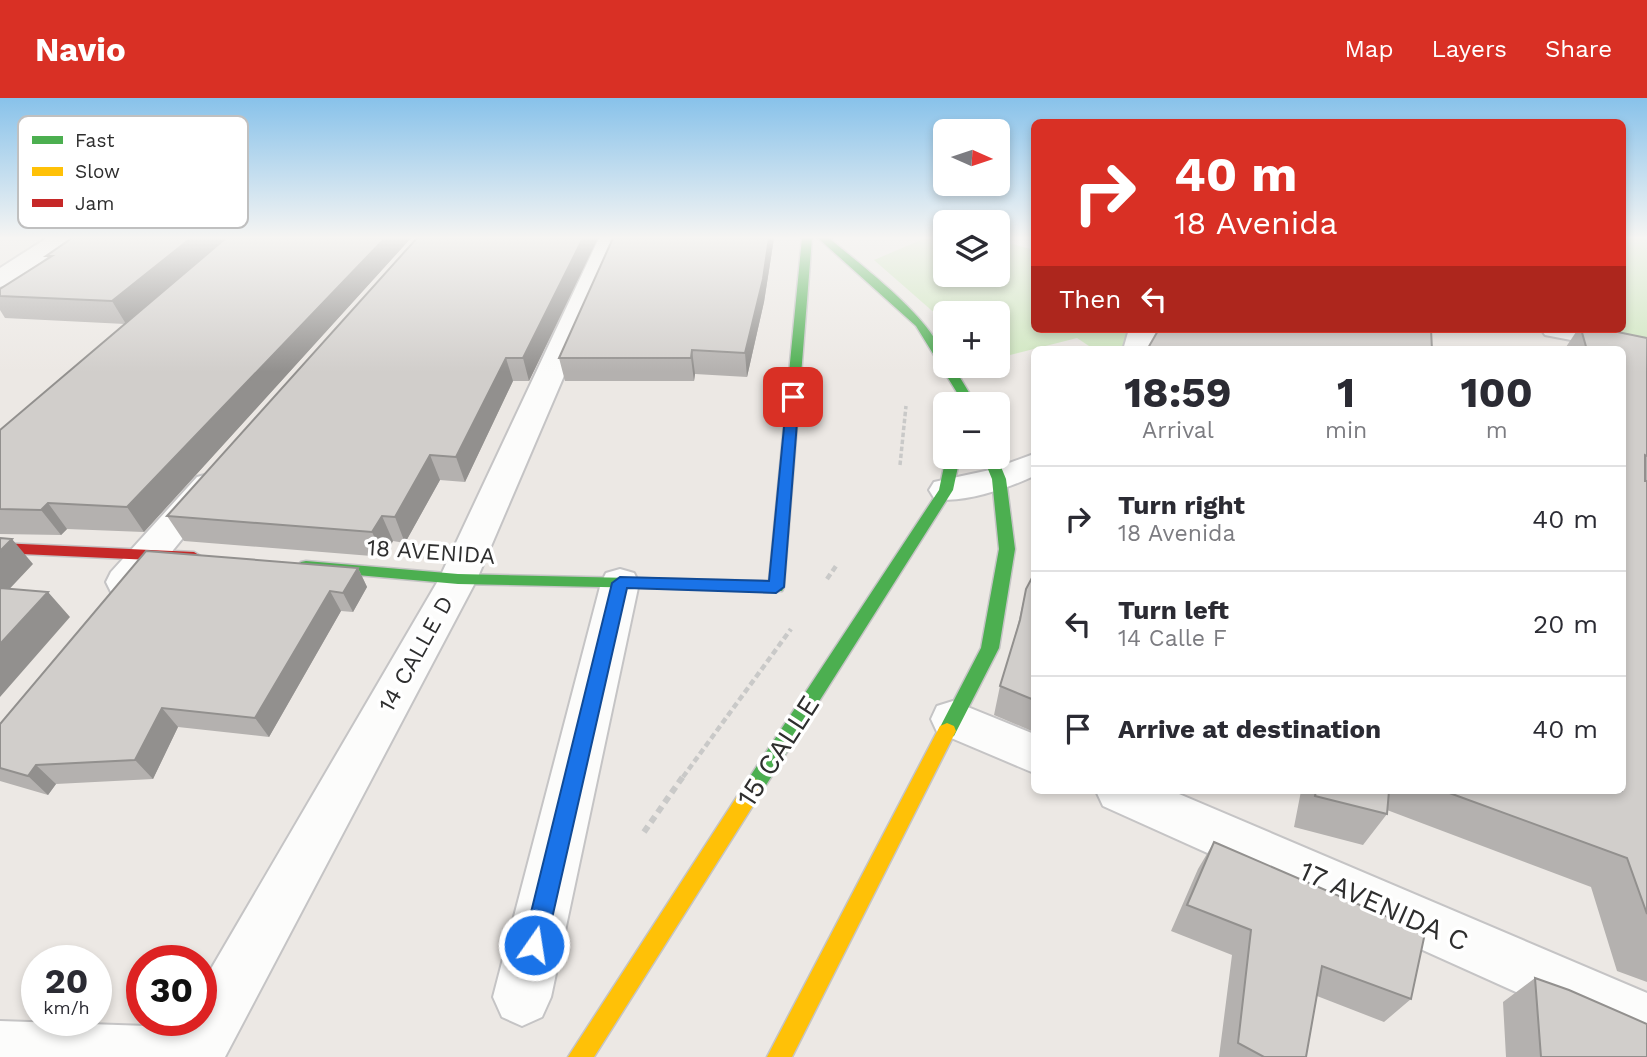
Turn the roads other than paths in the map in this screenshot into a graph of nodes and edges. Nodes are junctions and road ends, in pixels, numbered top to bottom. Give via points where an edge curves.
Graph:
1 (591, 283) edge
2 (803, 283) edge
3 (873, 283) edge
4 (1576, 333) edge
5 (1597, 337) edge
6 (933, 344) edge
7 (230, 462) edge
8 (1031, 464) edge
9 (1010, 466) edge
10 (950, 469) edge
11 (993, 469) edge
12 (995, 469) edge
13 (946, 490) junction
14 (0, 548) edge
15 (149, 554) junction
16 (216, 559) edge
17 (283, 565) edge
18 (458, 579) junction
19 (620, 583) junction
20 (105, 606) edge
21 (953, 719) junction
22 (1031, 753) edge
23 (1127, 794) edge
24 (522, 997) dead end
25 (1647, 1022) edge
26 (0, 1051) edge
27 (191, 1057) edge
28 (580, 1057) edge
29 (779, 1057) edge

1 - 18 street, 14 CALLE D
2 - 19 street, 18 AVENIDA via 776,587
3 - 6 street via 920,324
4 - 5 street
7 - 15 street
8 - 9 street
10 - 13 street
11 - 13 street
12 - 21 street via 1007,549 990,648
13 - 28 street, 15 CALLE
14 - 15 street
15 - 16 street
15 - 20 street
17 - 18 street, 18 AVENIDA
18 - 19 street, 18 AVENIDA
18 - 27 street, 14 CALLE D
19 - 24 street
21 - 22 street
21 - 29 street
23 - 25 street, 17 AVENIDA C
26 - 27 street

